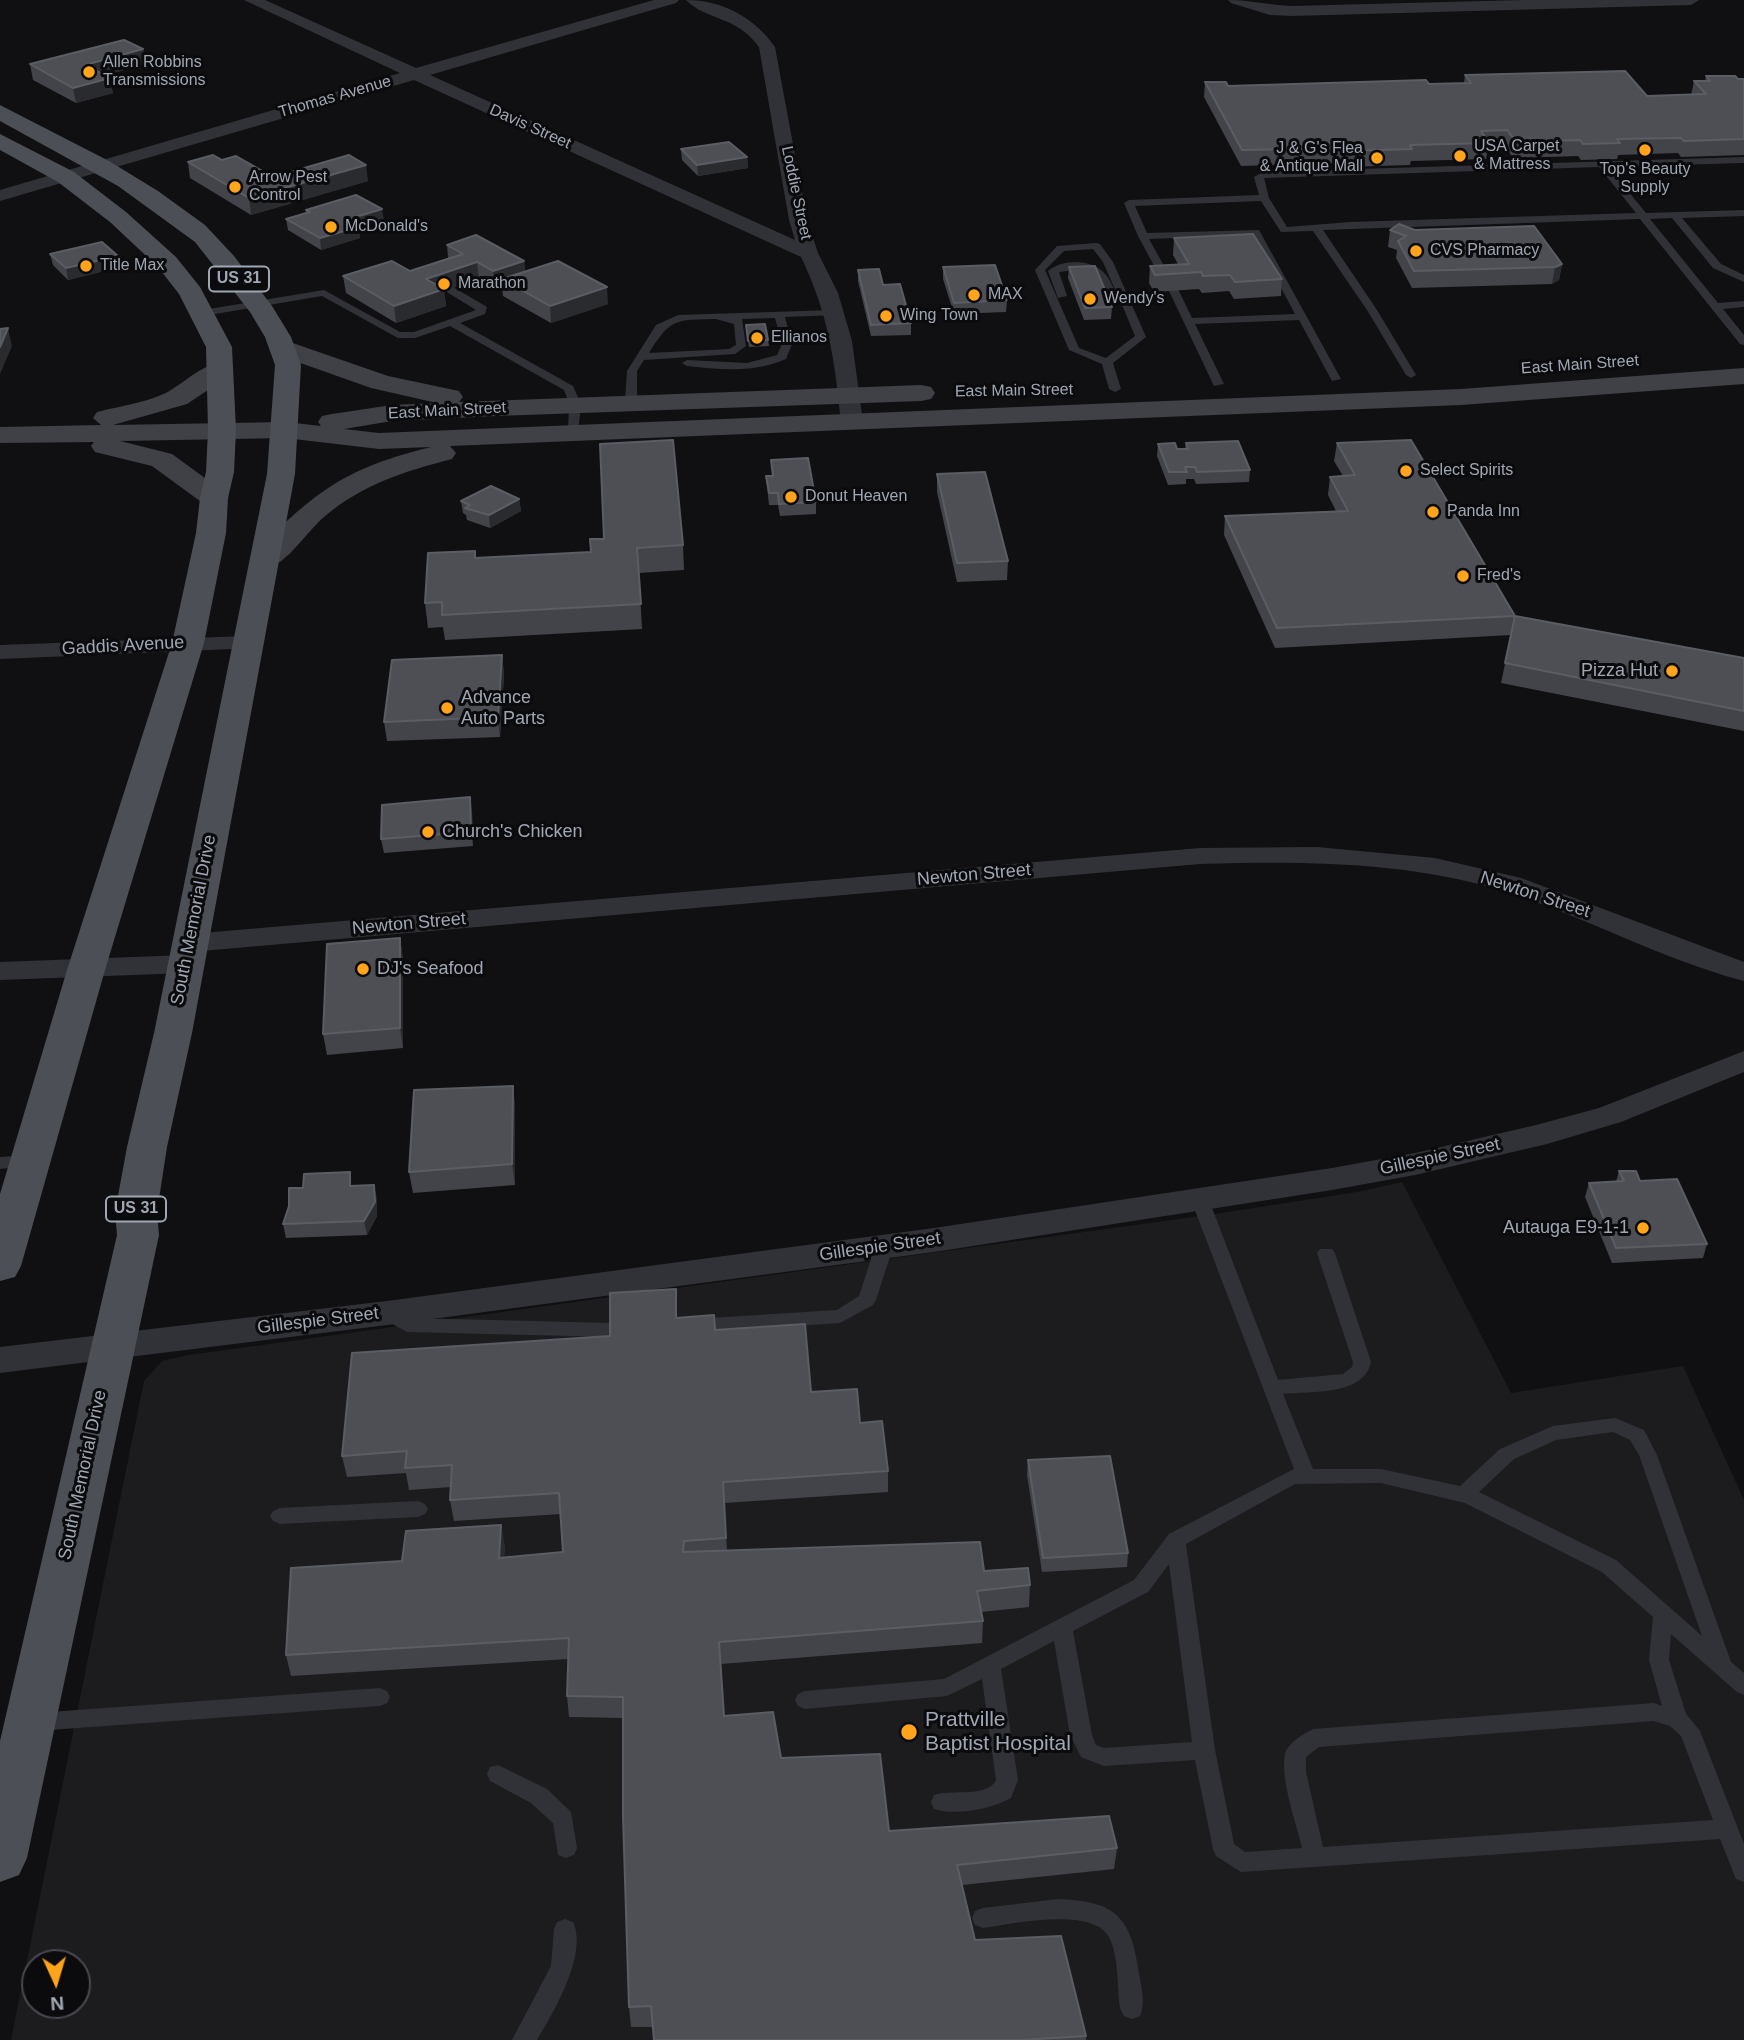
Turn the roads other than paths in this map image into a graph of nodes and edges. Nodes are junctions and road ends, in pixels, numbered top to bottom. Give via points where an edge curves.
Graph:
1 (252, 0) edge
2 (671, 0) edge
3 (694, 0) edge
4 (1236, 0) edge
5 (1691, 0) edge
6 (412, 74) junction
7 (0, 112) edge
8 (0, 141) edge
9 (1744, 160) edge
10 (1601, 164) junction
11 (102, 165) junction
12 (66, 177) junction
13 (0, 196) edge
14 (1264, 198) junction
15 (1744, 213) edge
16 (1675, 215) junction
17 (1643, 216) junction
18 (1317, 229) junction
19 (1284, 230) junction
20 (1256, 232) junction
21 (1143, 236) junction
22 (809, 253) junction
23 (1744, 279) edge
24 (337, 289) dead end
25 (449, 289) edge
26 (324, 293) junction
27 (1744, 304) edge
28 (258, 305) junction
29 (1713, 306) junction
30 (1130, 308) junction
31 (203, 313) junction
32 (834, 313) junction
33 (779, 314) junction
34 (1303, 317) junction
35 (1188, 321) junction
36 (451, 322) junction
37 (1065, 328) junction
38 (653, 339) junction
39 (1744, 342) edge
40 (284, 348) junction
41 (1744, 353) edge
42 (640, 359) junction
43 (1107, 362) junction
44 (220, 370) junction
45 (1411, 375) junction
46 (1744, 376) edge
47 (1336, 379) junction
48 (1218, 384) junction
49 (1115, 389) junction
50 (849, 395) junction
51 (631, 401) junction
52 (575, 404) junction
53 (496, 408) junction
54 (852, 422) junction
55 (222, 430) junction
56 (285, 430) junction
57 (574, 432) junction
58 (41, 434) junction
59 (530, 434) junction
60 (0, 435) edge
61 (214, 498) junction
62 (267, 557) junction
63 (188, 643) junction
64 (247, 643) junction
65 (0, 652) edge
66 (188, 954) junction
67 (86, 970) junction
68 (0, 971) edge
69 (1743, 973) edge
70 (1744, 1061) edge
71 (15, 1162) edge
72 (1200, 1200) junction
73 (884, 1247) junction
74 (1326, 1253) dead end
75 (0, 1266) edge
76 (387, 1312) junction
77 (677, 1327) edge
78 (611, 1330) edge
79 (111, 1347) junction
80 (0, 1360) edge
81 (1272, 1388) junction
82 (1306, 1477) junction
83 (1463, 1495) junction
84 (418, 1508) dead end
85 (280, 1516) dead end
86 (1176, 1540) junction
87 (1663, 1613) junction
88 (1062, 1627) junction
89 (1722, 1664) junction
90 (990, 1665) junction
91 (1744, 1686) edge
92 (380, 1697) dead end
93 (805, 1700) dead end
94 (1677, 1719) junction
95 (30, 1722) junction
96 (1203, 1751) junction
97 (498, 1774) dead end
98 (942, 1802) dead end
99 (1727, 1829) junction
100 (566, 1847) dead end
101 (0, 1858) edge
102 (1315, 1858) junction
103 (1744, 1872) edge
104 (983, 1918) dead end
105 (565, 1929) dead end
106 (1132, 2008) dead end
107 (524, 2040) edge

1 - 6 street, Davis Street
2 - 6 street, Thomas Avenue
3 - 22 street, Loddie Street via 738,19 767,47 798,219
4 - 5 street via 1292,11
6 - 11 street, Thomas Avenue
6 - 22 street, Davis Street
7 - 11 main road, South Memorial Drive / US 31
8 - 12 main road, US 31
9 - 10 lane
10 - 14 lane via 1263,175 1259,177
10 - 17 lane
11 - 12 street, Thomas Avenue
11 - 28 main road, South Memorial Drive / US 31 via 197,231
12 - 13 street, Thomas Avenue
12 - 31 main road, US 31 via 167,261
14 - 19 lane
14 - 21 lane via 1129,203
15 - 16 lane
16 - 17 lane
16 - 23 lane via 1717,265
17 - 18 lane
17 - 29 lane
18 - 19 lane
18 - 45 lane
19 - 20 lane
20 - 21 lane
20 - 34 lane
21 - 35 lane
22 - 32 street, Loddie Street
24 - 26 lane
25 - 36 lane via 482,307 481,312
26 - 28 lane
26 - 36 lane via 398,335 415,335
27 - 29 lane
28 - 31 lane
28 - 40 main road, South Memorial Drive / US 31
29 - 39 lane
30 - 37 lane via 1111,294 1096,270 1085,265 1061,267 1053,271 1071,315
30 - 37 lane via 1096,246 1061,248 1040,270
30 - 43 lane via 1141,337
31 - 44 main road, US 31 via 219,348
32 - 33 lane
32 - 50 street, Loddie Street
33 - 38 lane via 682,317 660,327
33 - 42 lane via 787,344 782,356 766,364 746,367
34 - 35 lane
34 - 47 lane
35 - 48 lane
36 - 52 lane via 569,388
37 - 43 lane via 1074,350
38 - 42 lane
38 - 42 lane via 695,321 721,319 738,321 741,346 731,352
40 - 53 main road via 381,382
40 - 56 main road, South Memorial Drive / US 31 via 288,365
41 - 45 main road, East Main Street
42 - 51 lane via 632,371
43 - 49 lane
44 - 55 main road, US 31
44 - 58 main road via 177,398
45 - 47 main road, East Main Street
46 - 54 main road, East Main Street via 1461,397
47 - 48 main road, East Main Street
48 - 49 main road, East Main Street
49 - 50 main road, East Main Street
50 - 51 main road, East Main Street
50 - 54 street, Loddie Street
51 - 52 main road, East Main Street
52 - 53 main road, East Main Street
52 - 57 lane
53 - 56 main road, East Main Street via 392,413
54 - 57 main road, East Main Street
55 - 56 main road, East Main Street
55 - 58 main road, East Main Street
55 - 61 main road, US 31
56 - 59 main road, East Main Street via 379,441
56 - 62 main road, South Memorial Drive / US 31
57 - 59 main road, East Main Street
58 - 60 main road, East Main Street
58 - 61 main road via 162,460
59 - 62 main road via 432,455 375,473 330,498
61 - 63 main road, US 31
62 - 64 main road, South Memorial Drive / US 31
63 - 64 street, Gaddis Avenue
63 - 65 street, Gaddis Avenue
63 - 67 main road, US 31
64 - 66 main road, South Memorial Drive / US 31
66 - 67 street, Newton Street
66 - 69 street, Newton Street via 1200,856 1278,853 1395,861 1510,883
66 - 79 main road, South Memorial Drive / US 31 via 147,1147 136,1212 138,1235
67 - 68 street, Newton Street
67 - 71 main road, US 31
70 - 72 street, Gillespie Street via 1610,1115 1536,1136 1415,1164
71 - 75 main road, US 31
72 - 73 street, Gillespie Street
72 - 81 lane
73 - 76 street, Gillespie Street
73 - 77 lane via 867,1300 840,1316
74 - 81 lane via 1362,1362 1360,1371 1347,1380
76 - 78 lane via 407,1325
76 - 79 street, Gillespie Street
79 - 80 street, Gillespie Street
79 - 95 main road, South Memorial Drive / US 31
81 - 82 lane
82 - 83 lane via 1381,1476
82 - 86 lane via 1292,1477
83 - 87 lane via 1609,1566
83 - 89 lane via 1507,1454 1553,1433 1615,1425 1637,1435
84 - 85 lane
86 - 88 lane via 1141,1586
86 - 96 lane
87 - 89 lane
87 - 94 lane via 1659,1660
88 - 90 lane
88 - 96 lane via 1087,1751 1104,1757
89 - 91 lane
90 - 93 lane via 947,1687
90 - 98 lane via 1007,1780 1003,1791 990,1799
92 - 95 lane
94 - 99 lane via 1689,1731
94 - 102 lane via 1654,1712 1314,1738 1296,1753 1295,1772
95 - 101 main road, South Memorial Drive / US 31
96 - 102 lane via 1224,1849 1241,1862
97 - 100 lane via 539,1796 564,1819
99 - 102 lane
99 - 103 lane
104 - 106 lane via 1077,1909 1104,1915 1119,1932
105 - 107 lane via 562,1966

